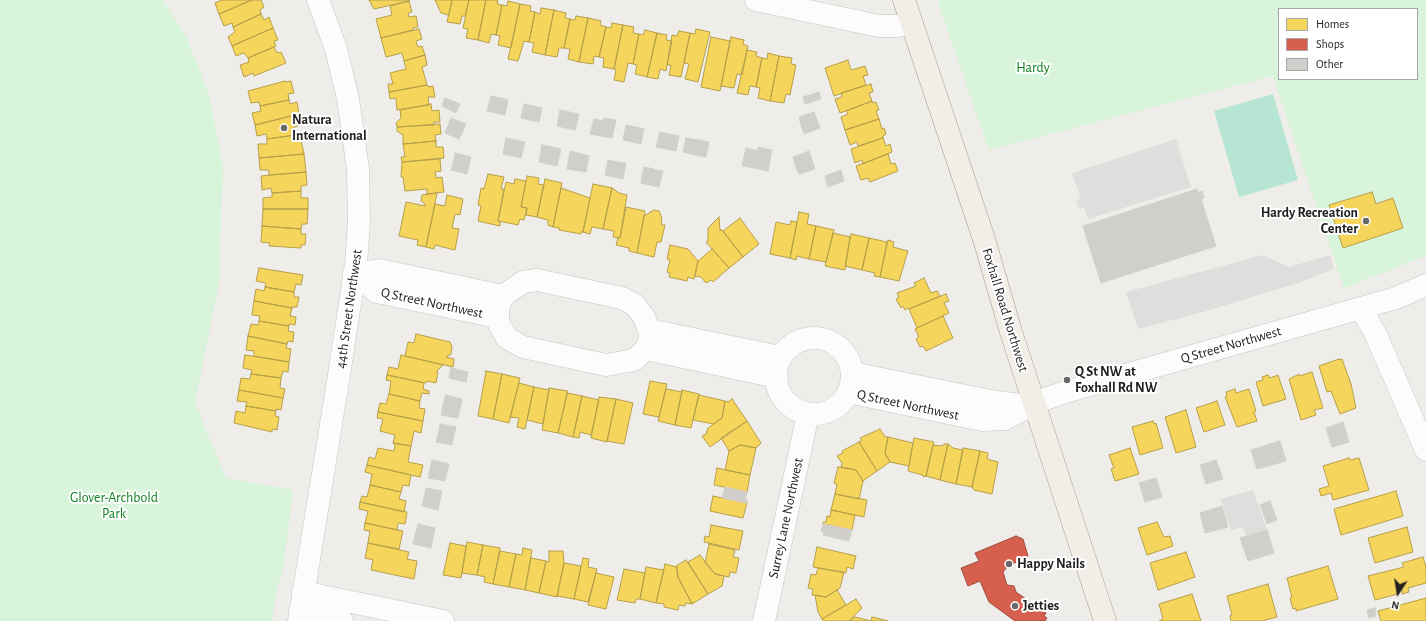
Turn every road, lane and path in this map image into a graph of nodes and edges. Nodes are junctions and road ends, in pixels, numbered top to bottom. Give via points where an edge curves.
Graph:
1 (318, 0) edge
2 (756, 0) edge
3 (904, 0) edge
4 (912, 24) junction
5 (354, 274) junction
6 (1426, 285) edge
7 (503, 296) junction
8 (1361, 308) junction
9 (498, 317) junction
10 (648, 340) junction
11 (778, 367) junction
12 (850, 383) junction
13 (1035, 403) junction
14 (808, 414) junction
15 (1426, 450) edge
16 (301, 608) edge
17 (342, 621) edge
18 (442, 621) edge
19 (764, 621) edge
20 (1105, 621) edge

1 - 5 street, 44th Street Northwest via 340,65 354,134 359,205
2 - 4 street via 879,26
3 - 4 main road, Foxhall Road Northwest
4 - 13 main road, Foxhall Road Northwest
5 - 7 street, Q Street Northwest via 379,270
5 - 9 street, Q Street Northwest via 377,292
5 - 16 street, 44th Street Northwest
6 - 8 street, Q Street Northwest via 1396,298
7 - 9 street, Q Street Northwest via 498,306
7 - 10 street, Q Street Northwest via 523,282 537,280 622,298 636,305 644,318
8 - 13 street, Q Street Northwest via 1062,393
8 - 15 street via 1376,335
9 - 10 street, Q Street Northwest via 499,324 508,338 523,347 598,363 613,364 634,360
10 - 11 street
11 - 12 street, Q Street Northwest via 787,348 804,338 822,338 839,346 850,361
11 - 14 street, Q Street Northwest via 778,391 787,405
12 - 13 street, Q Street Northwest via 1020,405
12 - 14 street, Q Street Northwest via 845,399 828,412
13 - 20 main road, Foxhall Road Northwest
14 - 19 street, Surrey Lane Northwest
16 - 17 street
16 - 18 street

